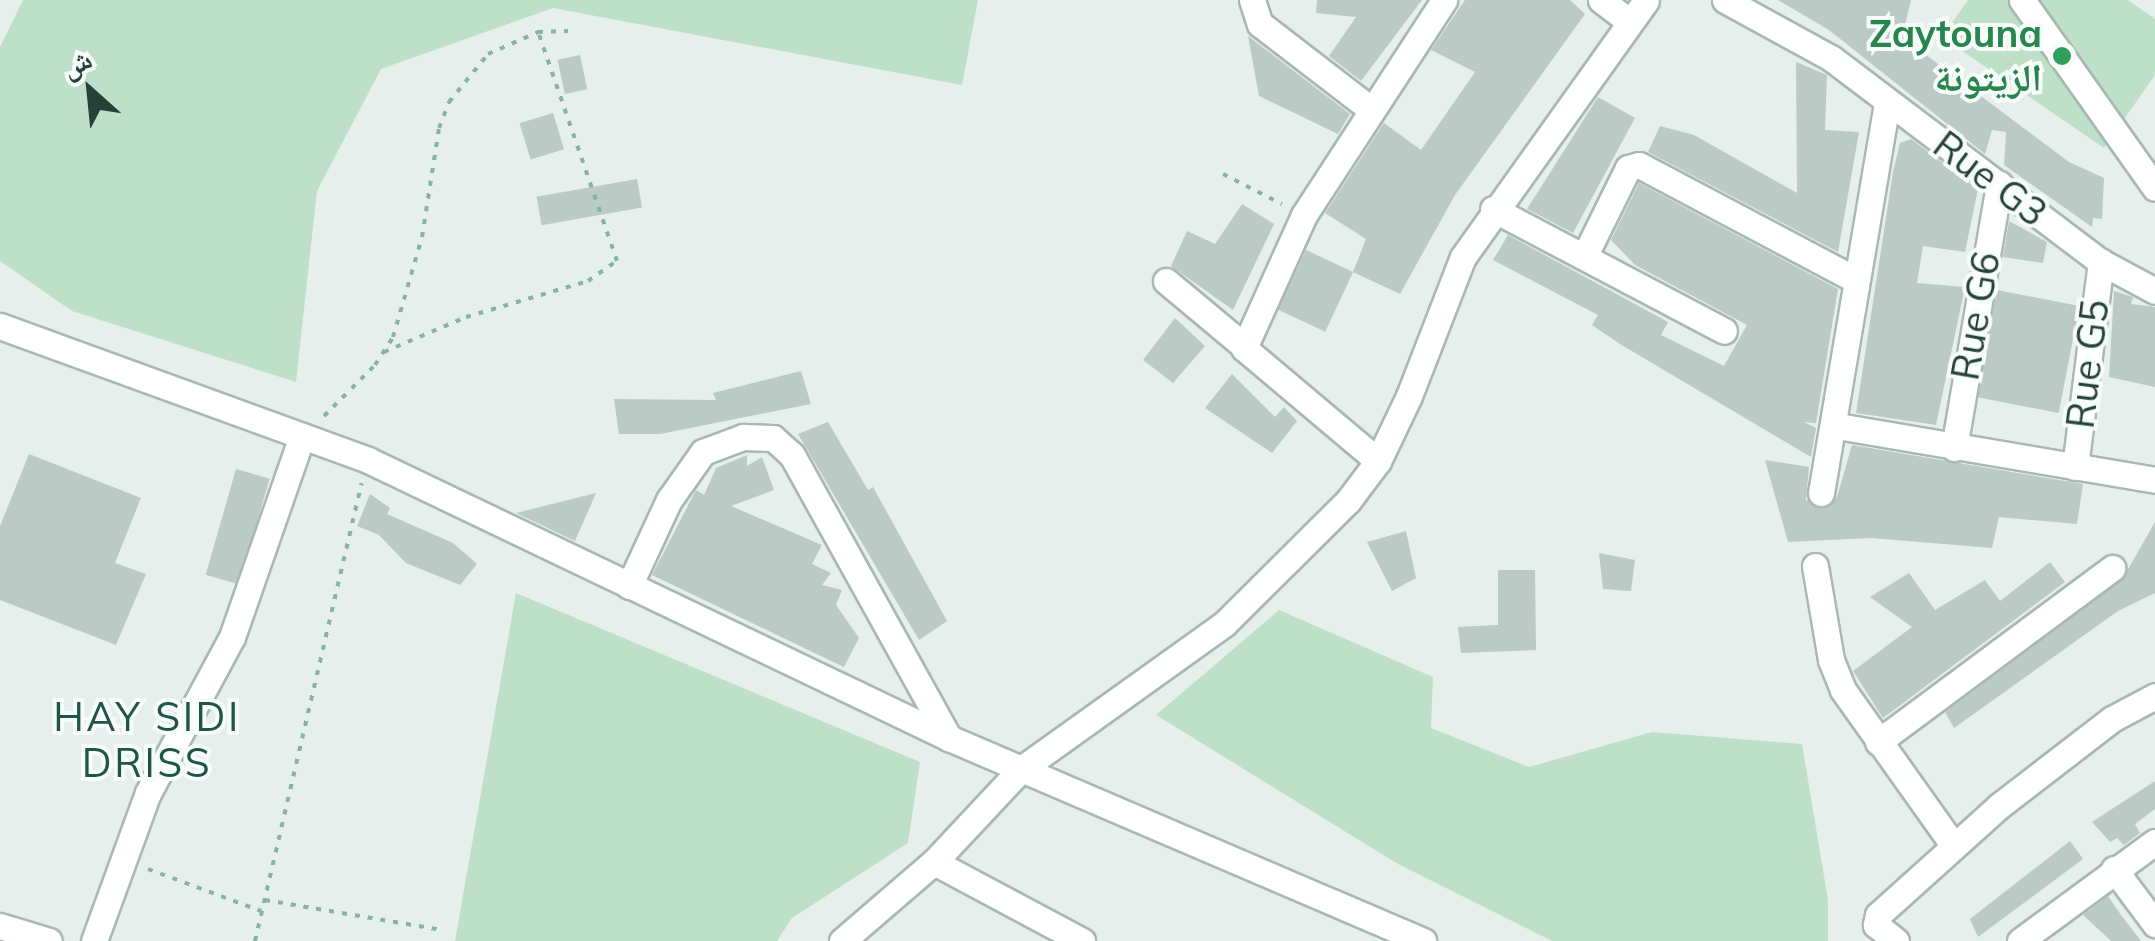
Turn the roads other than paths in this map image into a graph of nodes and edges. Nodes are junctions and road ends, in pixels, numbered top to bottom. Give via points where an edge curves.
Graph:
1 (1252, 0) edge
2 (1444, 0) edge
3 (1601, 0) edge
4 (1646, 0) edge
5 (1725, 0) edge
6 (2022, 0) edge
7 (1630, 22) junction
8 (1887, 103) junction
9 (1369, 108) junction
10 (1999, 184) junction
11 (2155, 188) edge
12 (1494, 209) junction
13 (1585, 255) junction
14 (2101, 262) junction
15 (1856, 280) junction
16 (1166, 282) dead end
17 (2154, 292) edge
18 (0, 326) edge
19 (1724, 331) dead end
20 (1244, 346) junction
21 (1837, 426) junction
22 (302, 436) junction
23 (1954, 448) junction
24 (1378, 460) junction
25 (2075, 467) junction
26 (2155, 480) edge
27 (1821, 493) dead end
28 (1815, 566) dead end
29 (2112, 568) dead end
30 (629, 586) junction
31 (2155, 696) edge
32 (949, 738) junction
33 (1878, 742) junction
34 (1020, 770) junction
35 (2155, 842) edge
36 (1954, 846) junction
37 (934, 862) junction
38 (2114, 869) junction
39 (2155, 924) edge
40 (0, 926) edge
41 (1080, 940) edge
42 (49, 941) edge
43 (94, 941) edge
44 (842, 941) edge
45 (1423, 941) edge
46 (1896, 941) edge
47 (2020, 941) edge

1 - 9 street via 1260,24
2 - 9 street
3 - 7 street
4 - 7 street
5 - 8 street, Rue G3 via 1831,58
6 - 11 street
7 - 12 street
8 - 10 street, Rue G3
8 - 15 street
9 - 20 street via 1304,215
10 - 14 street, Rue G3
10 - 23 street, Rue G6
12 - 13 street
12 - 24 street via 1463,258
13 - 15 street via 1628,168 1639,165
13 - 19 street
14 - 17 street, Rue G3
14 - 25 street, Rue G5
15 - 21 street
16 - 20 street
18 - 22 street
20 - 24 street
21 - 23 street
21 - 27 street
22 - 30 street via 368,460
22 - 43 street via 232,637 120,859
23 - 25 street
24 - 34 street via 1291,563 1224,624
25 - 26 street
28 - 33 street via 1831,660
29 - 33 street
30 - 32 street
30 - 32 street via 669,500 703,452 743,437 772,438 792,456
31 - 36 street via 2112,719
32 - 34 street
33 - 36 street
34 - 37 street
34 - 45 street
35 - 38 street
36 - 46 street via 1878,915 1876,925
37 - 41 street
37 - 44 street
38 - 39 street
38 - 47 street
40 - 42 street

